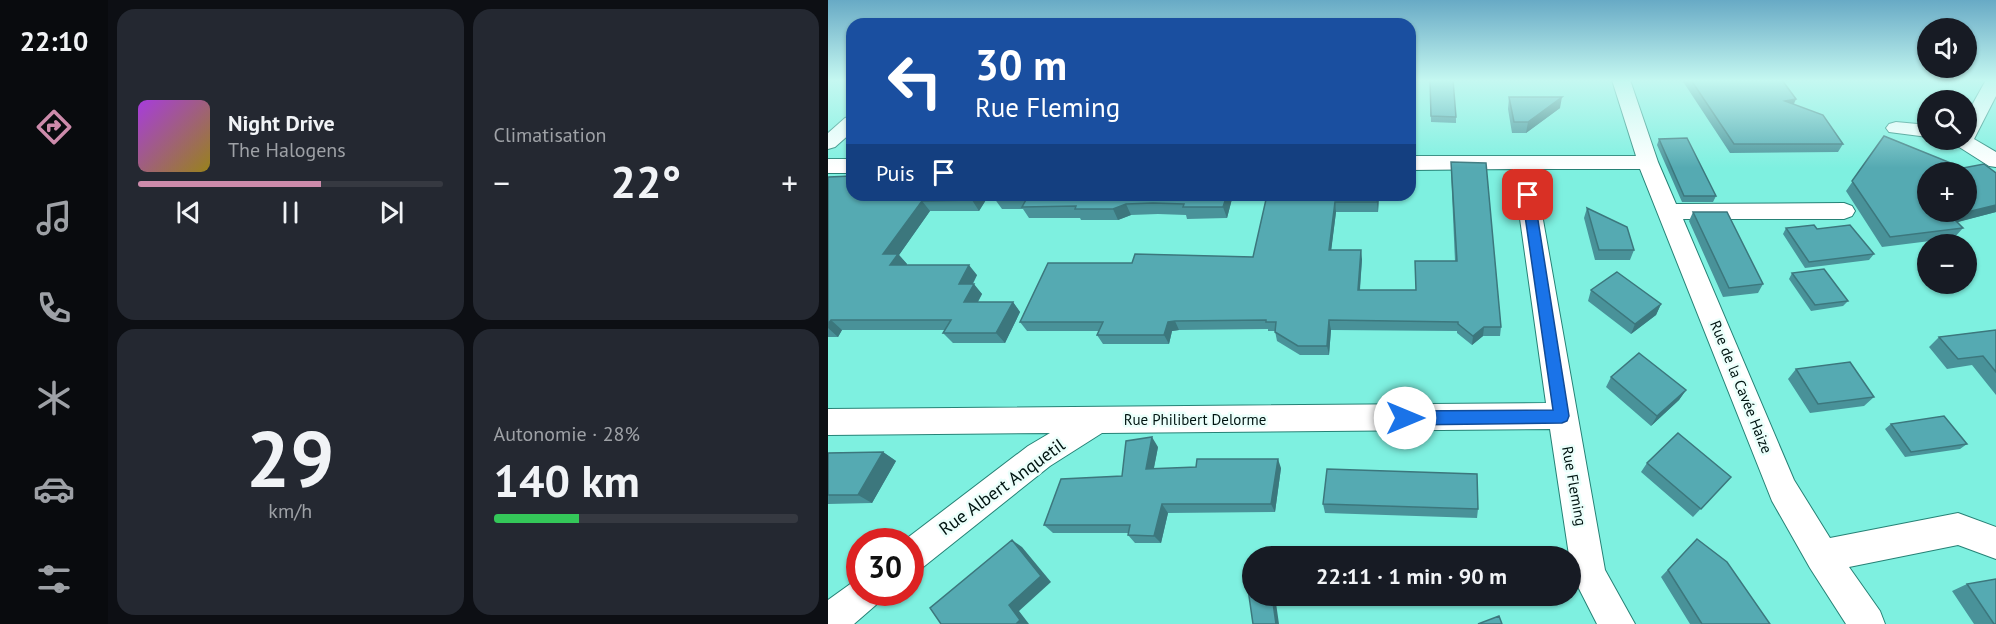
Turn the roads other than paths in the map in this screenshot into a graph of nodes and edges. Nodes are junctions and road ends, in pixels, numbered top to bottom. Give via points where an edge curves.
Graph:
1 (1630, 109) edge
2 (846, 127) edge
3 (1896, 128) dead end
4 (1917, 130) edge
5 (828, 143) edge
6 (1977, 148) edge
7 (1996, 161) edge
8 (1648, 162) junction
9 (1416, 163) edge
10 (1523, 163) junction
11 (828, 166) edge
12 (846, 166) edge
13 (1844, 211) dead end
14 (1669, 212) junction
15 (1562, 416) junction
16 (1097, 420) junction
17 (828, 422) edge
18 (1996, 543) edge
19 (924, 545) edge
20 (1822, 556) junction
21 (848, 606) edge
22 (828, 623) edge
23 (1617, 624) edge
24 (1867, 624) edge

1 - 8 street, Rue de la Cavée Haize
2 - 5 street
3 - 4 street
6 - 7 street
8 - 10 street
8 - 14 street, Rue de la Cavée Haize
9 - 10 street
10 - 15 street, Rue Fleming
11 - 12 street
13 - 14 street
14 - 20 street, Rue de la Cavée Haize via 1784,490
15 - 16 street, Rue Philibert Delorme
15 - 23 street, Rue Fleming via 1589,575
16 - 17 street, Rue Philibert Delorme
16 - 19 street, Rue Albert Anquetil via 1039,456
18 - 20 street via 1958,529
20 - 24 street, Rue de la Cavée Haize
21 - 22 street

